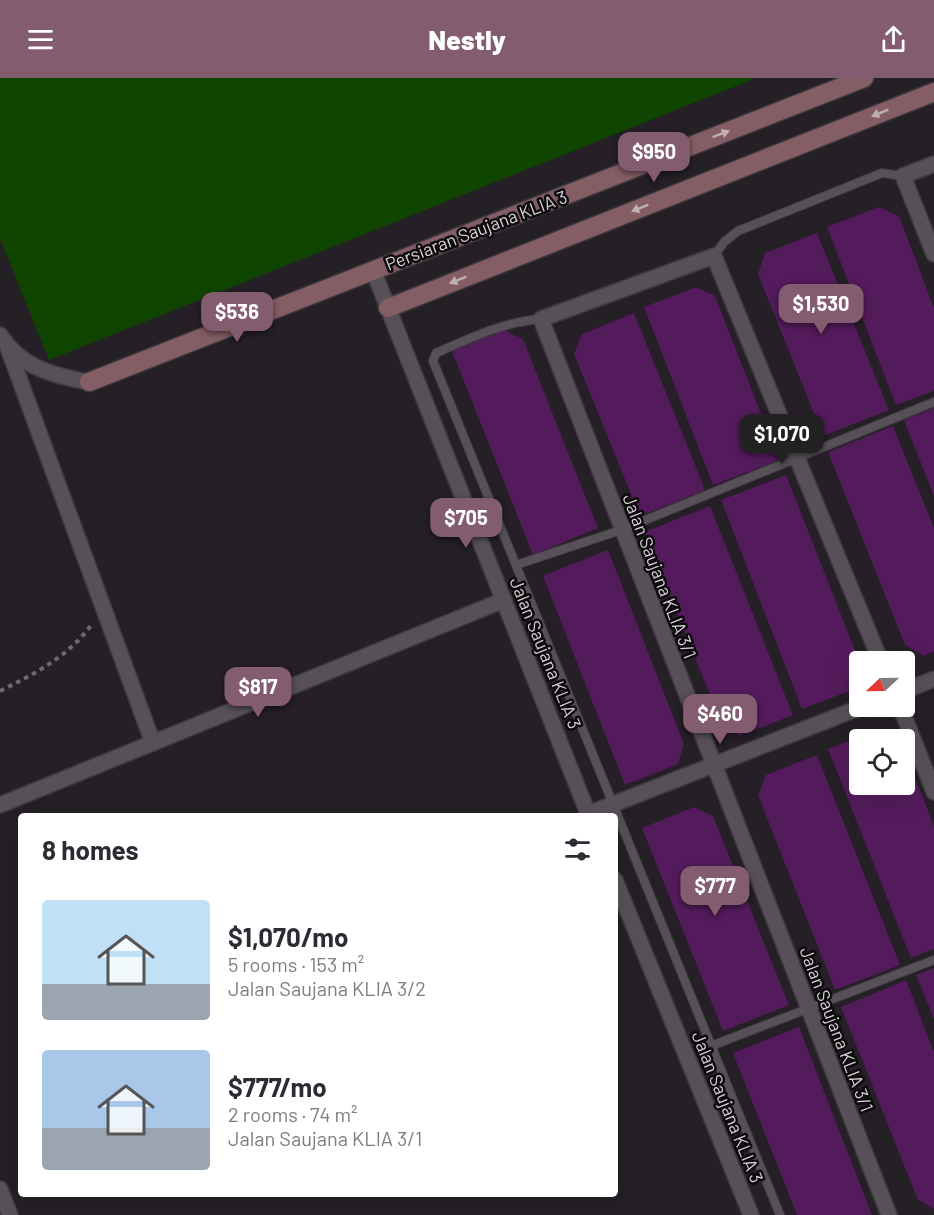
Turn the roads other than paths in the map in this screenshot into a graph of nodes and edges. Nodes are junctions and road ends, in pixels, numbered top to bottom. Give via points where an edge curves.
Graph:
1 (864, 78) edge
2 (934, 92) edge
3 (934, 165) edge
4 (903, 176) junction
5 (934, 254) edge
6 (714, 256) junction
7 (373, 270) junction
8 (388, 308) junction
9 (541, 319) junction
10 (4, 342) edge
11 (88, 382) joint
12 (934, 402) edge
13 (797, 458) junction
14 (621, 530) junction
15 (516, 565) junction
16 (504, 600) junction
17 (876, 651) edge
18 (934, 679) edge
19 (915, 687) edge
20 (849, 712) edge
21 (904, 717) edge
22 (153, 743) junction
23 (713, 765) junction
24 (934, 792) edge
25 (612, 804) junction
26 (0, 805) edge
27 (587, 813) edge
28 (592, 813) edge
29 (616, 813) edge
30 (618, 819) edge
31 (618, 887) edge
32 (934, 960) edge
33 (808, 1009) junction
34 (711, 1046) junction
35 (0, 1190) edge
36 (10, 1215) edge
37 (752, 1215) edge
38 (780, 1215) edge
39 (889, 1215) edge

7 -> 1 street, Persiaran Saujana KLIA 3
2 -> 8 street
3 - 4 street
4 - 5 street
4 - 6 lane via 882,173 738,231
6 - 9 street
6 - 13 street
7 - 8 street, Jalan Saujana KLIA 3
7 - 11 street, Persiaran Saujana KLIA 3
8 - 16 street, Jalan Saujana KLIA 3
9 - 14 street, Jalan Saujana KLIA 3/1
9 - 15 lane via 502,326 433,356
10 - 11 street via 48,374
10 - 22 street
12 - 13 lane
13 - 14 lane
13 - 17 street
14 - 15 lane
14 - 23 street, Jalan Saujana KLIA 3/1
15 - 25 lane
16 - 22 street
16 - 27 street, Jalan Saujana KLIA 3
18 - 19 street
20 - 23 street
21 - 24 street
22 - 26 street
23 - 25 street
23 - 33 street, Jalan Saujana KLIA 3/1
25 - 28 street
25 - 29 lane
30 - 34 lane
31 - 37 street, Jalan Saujana KLIA 3
32 - 33 lane
33 - 34 lane
33 - 39 street, Jalan Saujana KLIA 3/1
34 - 38 lane
35 - 36 street

